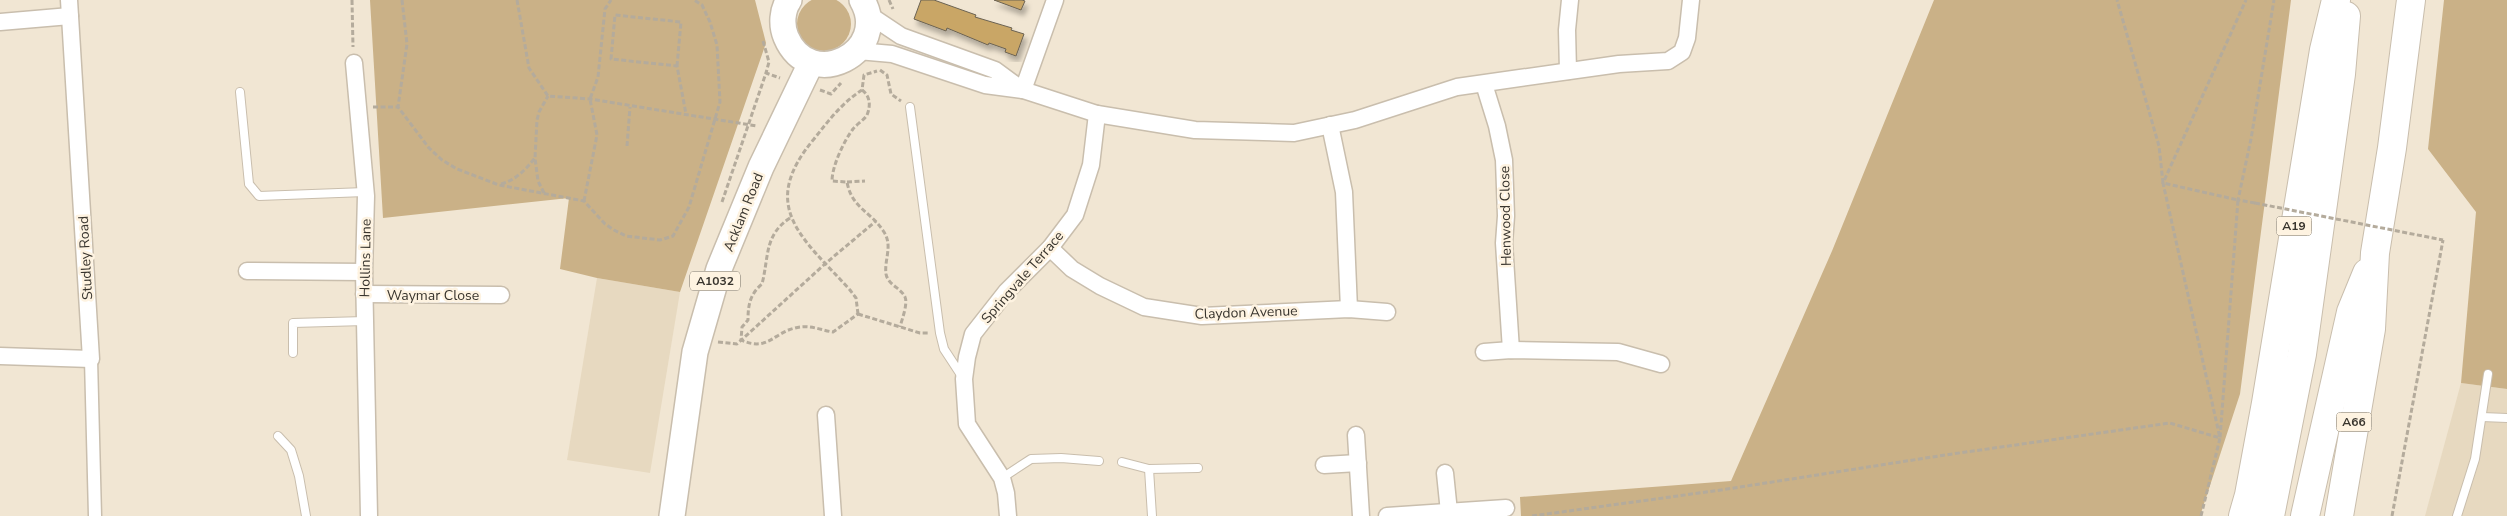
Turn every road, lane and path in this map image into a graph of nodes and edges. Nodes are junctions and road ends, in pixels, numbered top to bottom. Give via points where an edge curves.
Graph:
1 (352, 0) edge
2 (402, 0) edge
3 (518, 0) edge
4 (611, 0) edge
5 (694, 0) edge
6 (790, 0) edge
7 (1055, 0) edge
8 (1570, 0) edge
9 (1691, 0) edge
10 (2117, 0) edge
11 (2246, 0) edge
12 (2274, 0) edge
13 (2336, 0) edge
14 (2348, 0) edge
15 (2411, 0) edge
16 (865, 7) edge
17 (70, 8) edge
18 (0, 22) edge
19 (858, 51) junction
20 (354, 63) joint
21 (811, 63) junction
22 (677, 66) junction
23 (1568, 70) junction
24 (1484, 84) junction
25 (862, 90) junction
26 (1023, 90) junction
27 (240, 92) dead end
28 (548, 96) junction
29 (590, 99) junction
30 (358, 106) junction
31 (910, 106) joint
32 (630, 107) junction
33 (398, 108) junction
34 (686, 114) junction
35 (1098, 114) junction
36 (715, 117) junction
37 (1330, 126) junction
38 (778, 132) junction
39 (627, 146) dead end
40 (535, 158) junction
41 (865, 181) dead end
42 (847, 182) junction
43 (2163, 183) junction
44 (499, 185) junction
45 (365, 192) junction
46 (544, 193) junction
47 (2238, 200) junction
48 (584, 201) junction
49 (2322, 203) junction
50 (790, 218) junction
51 (876, 221) junction
52 (1050, 248) junction
53 (2375, 254) junction
54 (826, 263) junction
55 (247, 271) dead end
56 (364, 272) junction
57 (364, 294) junction
58 (501, 295) dead end
59 (1349, 309) junction
60 (1387, 312) dead end
61 (858, 314) junction
62 (365, 321) junction
63 (900, 327) junction
64 (940, 333) junction
65 (698, 339) junction
66 (742, 340) junction
67 (1511, 350) junction
68 (1484, 352) dead end
69 (293, 353) dead end
70 (0, 356) edge
71 (91, 359) junction
72 (1661, 364) dead end
73 (2488, 374) dead end
74 (964, 379) junction
75 (2266, 403) junction
76 (826, 415) dead end
77 (2482, 417) junction
78 (2507, 418) edge
79 (1356, 435) dead end
80 (278, 436) dead end
81 (2220, 438) junction
82 (1099, 461) dead end
83 (1122, 462) dead end
84 (1358, 464) junction
85 (1324, 465) dead end
86 (1198, 468) dead end
87 (1149, 469) junction
88 (998, 472) junction
89 (1445, 473) dead end
90 (1506, 508) dead end
91 (1449, 512) junction
92 (95, 516) edge
93 (306, 516) edge
94 (369, 516) edge
95 (672, 516) edge
96 (833, 516) edge
97 (1008, 516) edge
98 (1152, 516) edge
99 (1361, 516) edge
100 (1387, 516) edge
101 (1532, 516) edge
102 (2201, 516) edge
103 (2243, 516) edge
104 (2270, 516) edge
105 (2305, 516) edge
106 (2339, 516) edge
107 (2392, 516) edge
108 (2457, 516) edge

1 - 20 path
2 - 33 path via 407,44
3 - 28 path via 529,68
4 - 29 path via 605,9 598,77
5 - 36 path via 702,5 717,45 720,102
6 - 21 main road via 783,18 784,32 789,45
7 - 26 street
8 - 23 street
9 - 23 street via 1687,38 1682,52 1668,61
10 - 43 path via 2159,146
11 - 43 path
12 - 47 path
13 - 75 highway, A19 via 2324,50
14 - 49 highway, A19
15 - 53 highway
16 - 19 main road via 868,27
16 - 26 street via 901,36 995,70
17 - 18 street
17 - 71 street, Studley Road
19 - 21 main road via 836,64
19 - 26 street via 892,54 985,85
20 - 30 street, Hollins Lane
21 - 38 main road, Acklam Road / A1032
22 - 22 path via 610,59 615,15 681,22
22 - 34 path
23 - 24 street
24 - 37 street via 1457,87
24 - 67 street, Henwood Close via 1504,160 1504,243
25 - 31 path via 864,75 879,70 887,75 891,94
25 - 42 path via 868,94 869,100 866,115 852,130 832,176 832,181
25 - 50 path via 845,100 798,157 789,178
26 - 35 street
27 - 45 lane via 249,184 259,196
28 - 29 path
28 - 40 path via 537,120
29 - 32 path
29 - 48 path via 597,135
30 - 33 path
30 - 45 street, Hollins Lane
31 - 64 lane
32 - 34 path
32 - 39 path
33 - 44 path via 442,160
34 - 36 path
35 - 37 street via 1195,130 1294,133
35 - 52 street, Springvale Terrace via 1091,165 1074,215
36 - 38 path
36 - 48 path via 689,207 673,236 660,240 626,236 605,224
37 - 59 street via 1344,192
38 - 65 main road, Acklam Road / A1032 via 719,269
40 - 44 path via 522,173
40 - 46 path via 538,181
41 - 42 path
42 - 51 path via 855,204
43 - 47 path
43 - 81 path
44 - 46 path
45 - 56 street, Hollins Lane
46 - 48 path
47 - 81 path
47 - 107 path, bridge via 2443,240
49 - 75 highway, A19
49 - 104 highway, A19 via 2302,354
50 - 54 path
50 - 66 path via 770,239 762,284 754,291 748,307
51 - 54 path
51 - 63 path via 886,234 889,281 905,297
52 - 59 street, Claydon Avenue via 1072,269 1144,307 1202,316
52 - 74 street, Springvale Terrace via 1006,292 973,334
53 - 105 highway via 2351,312
53 - 106 highway, A66 via 2370,329
54 - 61 path via 853,294
54 - 66 path
55 - 56 street
56 - 57 street, Hollins Lane
57 - 58 street, Waymar Close
57 - 62 street, Hollins Lane
59 - 60 street, Claydon Avenue
61 - 63 path
61 - 66 path via 833,332 796,327 770,342 752,345
62 - 69 lane via 293,323
62 - 94 street, Hollins Lane
63 - 64 path via 920,333
64 - 74 lane via 944,349
65 - 66 path via 737,344
65 - 95 main road, Acklam Road / A1032
67 - 68 street
67 - 72 street via 1618,352
70 - 71 street
71 - 92 street, Studley Road
73 - 77 lane
74 - 88 street, Springvale Terrace via 967,424
75 - 103 highway, A19
76 - 96 street
77 - 78 lane
77 - 108 lane via 2475,459
79 - 84 street
80 - 93 lane via 291,450
81 - 101 path via 2170,423
81 - 102 path
82 - 88 lane via 1031,459
83 - 87 lane
84 - 85 street
84 - 99 street
86 - 87 lane
87 - 98 lane
88 - 97 street via 1006,493
89 - 91 street
90 - 91 street
91 - 100 street

